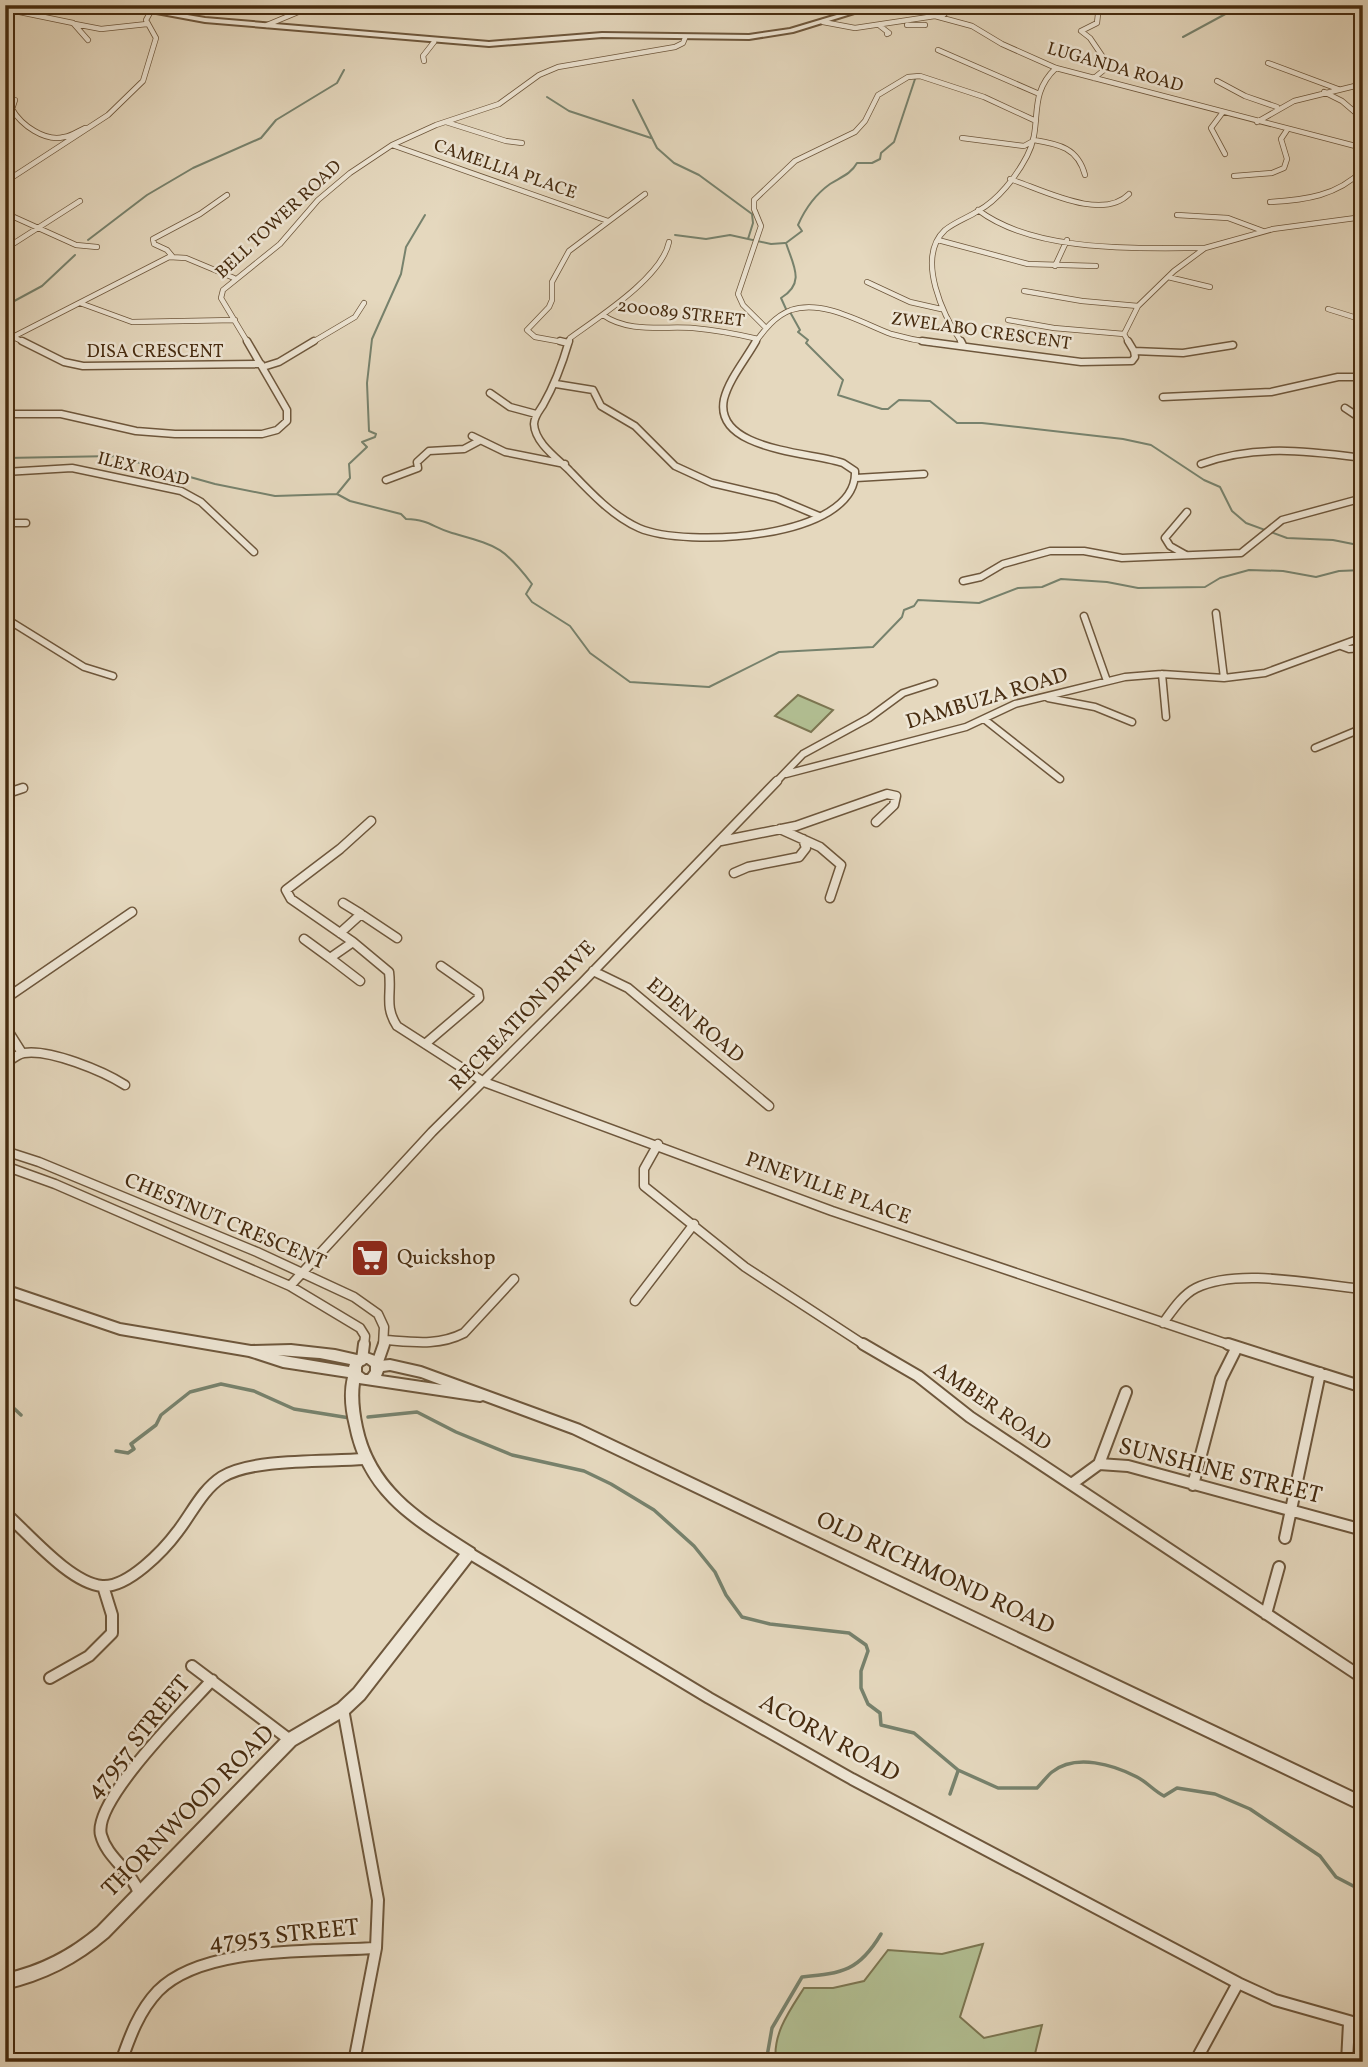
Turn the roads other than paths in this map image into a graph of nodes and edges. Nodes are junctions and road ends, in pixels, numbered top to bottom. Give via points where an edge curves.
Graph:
1 (116, 5) edge
2 (315, 5) edge
3 (343, 5) edge
4 (877, 5) edge
5 (954, 5) edge
6 (1099, 5) edge
7 (5, 9) edge
8 (151, 11) junction
9 (366, 12) dead end
10 (941, 17) junction
11 (823, 22) junction
12 (75, 24) junction
13 (147, 24) junction
14 (925, 24) dead end
15 (267, 25) junction
16 (879, 25) junction
17 (887, 34) dead end
18 (685, 38) junction
19 (88, 40) dead end
20 (434, 41) junction
21 (938, 50) dead end
22 (424, 61) dead end
23 (1268, 63) dead end
24 (1056, 68) junction
25 (1094, 78) junction
26 (1217, 81) dead end
27 (1363, 84) edge
28 (1338, 89) junction
29 (1324, 92) junction
30 (1037, 93) junction
31 (15, 100) dead end
32 (1277, 107) junction
33 (1223, 113) junction
34 (1363, 119) edge
35 (1036, 121) junction
36 (446, 122) junction
37 (1257, 122) junction
38 (95, 125) junction
39 (1287, 130) junction
40 (962, 138) dead end
41 (1034, 140) junction
42 (522, 143) dead end
43 (392, 145) junction
44 (1363, 148) edge
45 (1224, 154) dead end
46 (1363, 170) edge
47 (1085, 175) dead end
48 (1234, 176) dead end
49 (1010, 179) junction
50 (5, 182) edge
51 (645, 194) dead end
52 (1129, 194) dead end
53 (227, 195) dead end
54 (80, 201) dead end
55 (1270, 202) dead end
56 (978, 211) junction
57 (5, 214) edge
58 (1177, 215) dead end
59 (1363, 217) edge
60 (608, 221) junction
61 (38, 229) junction
62 (1264, 231) junction
63 (938, 240) junction
64 (1067, 240) junction
65 (669, 242) dead end
66 (97, 247) dead end
67 (5, 248) edge
68 (1205, 248) junction
69 (172, 257) junction
70 (1055, 266) junction
71 (1096, 266) dead end
72 (1168, 277) junction
73 (234, 278) junction
74 (867, 282) dead end
75 (1210, 287) dead end
76 (1024, 291) dead end
77 (80, 303) junction
78 (364, 303) dead end
79 (1138, 306) junction
80 (941, 309) junction
81 (1328, 309) dead end
82 (603, 314) junction
83 (235, 320) junction
84 (1008, 320) dead end
85 (1363, 320) edge
86 (766, 328) junction
87 (1124, 334) junction
88 (13, 337) junction
89 (758, 339) junction
90 (5, 341) edge
91 (568, 343) junction
92 (963, 345) junction
93 (1233, 345) dead end
94 (1134, 352) junction
95 (262, 365) junction
96 (1363, 377) edge
97 (556, 384) junction
98 (490, 393) dead end
99 (1163, 397) dead end
100 (1346, 408) dead end
101 (5, 414) edge
102 (536, 414) junction
103 (1363, 420) edge
104 (472, 436) dead end
105 (479, 441) junction
106 (1363, 458) edge
107 (565, 464) junction
108 (1201, 464) dead end
109 (5, 472) edge
110 (924, 474) dead end
111 (856, 478) junction
112 (386, 480) dead end
113 (1363, 498) edge
114 (1187, 512) dead end
115 (818, 516) junction
116 (5, 523) edge
117 (26, 523) dead end
118 (254, 552) dead end
119 (1188, 556) junction
120 (963, 581) dead end
121 (1216, 613) dead end
122 (1084, 616) dead end
123 (5, 618) edge
124 (1363, 637) edge
125 (1341, 646) junction
126 (1363, 648) edge
127 (1161, 674) junction
128 (113, 676) dead end
129 (1224, 678) junction
130 (1107, 681) junction
131 (934, 682) dead end
132 (1035, 699) junction
133 (1166, 717) dead end
134 (984, 719) junction
135 (1132, 722) dead end
136 (1363, 728) edge
137 (1315, 748) dead end
138 (786, 774) junction
139 (1060, 779) dead end
140 (23, 789) dead end
141 (5, 794) edge
142 (371, 821) dead end
143 (876, 821) dead end
144 (780, 829) junction
145 (803, 839) junction
146 (718, 842) junction
147 (734, 873) dead end
148 (830, 898) dead end
149 (343, 903) dead end
150 (132, 912) dead end
151 (361, 914) junction
152 (340, 933) junction
153 (397, 938) dead end
154 (304, 939) dead end
155 (353, 942) junction
156 (330, 958) junction
157 (441, 966) dead end
158 (593, 971) junction
159 (360, 981) dead end
160 (5, 999) edge
161 (5, 1026) edge
162 (425, 1044) junction
163 (22, 1053) junction
164 (5, 1064) edge
165 (484, 1082) junction
166 (125, 1085) dead end
167 (769, 1106) dead end
168 (658, 1144) junction
169 (5, 1151) edge
170 (5, 1166) edge
171 (694, 1224) junction
172 (303, 1272) junction
173 (514, 1279) dead end
174 (290, 1286) junction
175 (1363, 1289) edge
176 (5, 1290) edge
177 (635, 1301) dead end
178 (1163, 1323) junction
179 (386, 1340) junction
180 (1237, 1347) junction
181 (378, 1365) junction
182 (361, 1371) junction
183 (1320, 1373) junction
184 (1363, 1387) edge
185 (1126, 1392) dead end
186 (483, 1396) junction
187 (364, 1459) junction
188 (1100, 1464) junction
189 (1073, 1483) junction
190 (1193, 1485) junction
191 (1292, 1512) junction
192 (5, 1513) edge
193 (1363, 1530) edge
194 (1285, 1538) dead end
195 (469, 1553) junction
196 (1279, 1567) dead end
197 (103, 1586) junction
198 (1266, 1614) junction
199 (1363, 1661) edge
200 (192, 1666) dead end
201 (1361, 1677) edge
202 (50, 1678) dead end
203 (212, 1680) junction
204 (343, 1709) junction
205 (290, 1740) junction
206 (1363, 1804) edge
207 (139, 1893) junction
208 (376, 1948) junction
209 (5, 1982) edge
210 (1238, 1983) junction
211 (1349, 2022) junction
212 (1363, 2025) edge
213 (121, 2062) edge
214 (354, 2062) edge
215 (1195, 2062) edge
216 (1347, 2062) edge

1 - 8 street
2 - 15 street
3 - 9 street
4 - 11 street
5 - 10 street
6 - 25 street via 1095,25 1080,31 1108,66
7 - 12 street
8 - 13 street
8 - 15 street
10 - 16 street, LUGANDA ROAD
10 - 24 street, LUGANDA ROAD via 972,26
11 - 16 street, LUGANDA ROAD via 848,28
11 - 18 street via 762,36
12 - 13 street via 101,29
12 - 19 street
13 - 38 street via 156,38 146,77
14 - 16 street
15 - 20 street
16 - 17 street
18 - 20 street via 601,35 497,44
18 - 36 street, BELL TOWER ROAD via 675,47 546,72 499,104
20 - 22 street via 422,56
21 - 30 street
23 - 28 street
24 - 25 street, LUGANDA ROAD
24 - 30 street
25 - 33 street, LUGANDA ROAD
26 - 32 street
27 - 28 street
28 - 29 street
29 - 32 street
29 - 34 street
30 - 35 street
31 - 38 street via 15,115 51,136 65,137
32 - 37 street
33 - 37 street, LUGANDA ROAD
33 - 45 street via 1211,128
35 - 41 street
35 - 86 street via 984,97 924,78 908,76 887,88 855,132 795,161 752,204 761,226 738,294
36 - 42 street
36 - 43 street, BELL TOWER ROAD
37 - 39 street, LUGANDA ROAD
38 - 50 street
39 - 44 street, LUGANDA ROAD
39 - 48 street via 1281,139 1287,159 1284,168
40 - 41 street via 1024,146
41 - 47 street via 1076,152
41 - 49 street
43 - 60 street, CAMELLIA PLACE
43 - 73 street, BELL TOWER ROAD via 336,184 280,244
46 - 55 street via 1346,185 1313,198
49 - 52 street via 1090,206 1126,199
49 - 56 street
51 - 60 street
53 - 69 street via 153,239
54 - 61 street
56 - 63 street via 947,229
56 - 64 street via 994,222
57 - 61 street
58 - 62 street via 1228,218
59 - 62 street
60 - 91 street via 564,257 552,282 551,304 527,330 535,337
61 - 66 street via 76,245
61 - 67 street
62 - 68 street
63 - 70 street via 1011,261
63 - 80 street via 932,254
64 - 68 street via 1126,247
64 - 70 street
65 - 82 street via 659,265
68 - 72 street
69 - 73 street via 186,258
69 - 77 street
70 - 71 street
72 - 75 street
72 - 79 street
73 - 83 street, BELL TOWER ROAD via 220,294
74 - 80 street via 910,302
76 - 79 street
77 - 83 street via 132,323
77 - 88 street
78 - 95 street via 355,317 279,362
79 - 87 street
80 - 92 street
81 - 85 street
82 - 89 street, 200089 STREET via 632,325
82 - 91 street
83 - 95 street, BELL TOWER ROAD
84 - 87 street
86 - 89 street, ZWELABO CRESCENT
86 - 92 street, ZWELABO CRESCENT via 786,312 811,307 893,335
87 - 94 street
88 - 90 street
88 - 95 street, DISA CRESCENT via 64,362 83,366
89 - 111 street, ZWELABO CRESCENT via 726,391 727,421 742,435 766,446 842,462 855,471
91 - 97 street
92 - 94 street, ZWELABO CRESCENT via 1104,362 1132,361
93 - 94 street, ZWELABO CRESCENT via 1183,353
95 - 101 street, BELL TOWER ROAD via 288,416 284,425 270,433 164,434 61,414
96 - 99 street via 1338,377 1271,392
97 - 102 street
97 - 115 street via 593,390 601,406 635,426 675,466 712,483 776,498
98 - 102 street via 510,407
100 - 103 street
102 - 107 street via 534,425 540,439
104 - 105 street
105 - 107 street via 523,459
105 - 112 street via 462,449 428,451 417,462 418,468
106 - 108 street via 1280,449 1222,455
107 - 115 street via 632,524 662,535 720,538 768,533
109 - 118 street, ILEX ROAD via 72,468 181,491 201,502
110 - 111 street
111 - 115 street via 845,497
113 - 119 street via 1298,513 1271,527 1241,552
114 - 119 street via 1165,538
116 - 117 street
119 - 120 street via 1122,558 1049,551
121 - 129 street
122 - 130 street
123 - 128 street via 84,667
124 - 125 street, DAMBUZA ROAD
125 - 126 street
125 - 129 street, DAMBUZA ROAD via 1265,673
127 - 129 street, DAMBUZA ROAD
127 - 130 street, DAMBUZA ROAD
127 - 133 street
130 - 132 street, DAMBUZA ROAD
131 - 138 street, RECREATION DRIVE via 903,692 869,718 803,754
132 - 134 street, DAMBUZA ROAD
132 - 135 street via 1095,707
134 - 138 street, DAMBUZA ROAD
134 - 139 street
136 - 137 street
138 - 146 street, RECREATION DRIVE
140 - 141 street
142 - 152 street via 286,890 291,899
143 - 144 street via 894,805 896,796 877,796
144 - 145 street
144 - 146 street
145 - 147 street via 806,848 799,857
145 - 148 street via 841,865
146 - 158 street, RECREATION DRIVE
149 - 151 street
150 - 160 street
151 - 152 street
151 - 153 street
152 - 155 street
154 - 156 street
155 - 156 street
155 - 162 street, PINEVILLE PLACE via 389,972 389,1017
156 - 159 street
157 - 162 street via 478,992 479,998
158 - 165 street, RECREATION DRIVE
158 - 167 street, EDEN ROAD via 628,988
161 - 163 street
162 - 165 street, PINEVILLE PLACE
163 - 164 street
163 - 166 street via 82,1066
165 - 168 street, PINEVILLE PLACE
165 - 172 street, RECREATION DRIVE
168 - 171 street, AMBER ROAD via 645,1166 644,1186
168 - 178 street, PINEVILLE PLACE via 832,1211
169 - 172 street, CHESTNUT CRESCENT
170 - 174 street, CHESTNUT CRESCENT
171 - 177 street
171 - 189 street, AMBER ROAD via 745,1267 918,1376 970,1417
172 - 174 street, RECREATION DRIVE
172 - 179 street, CHESTNUT CRESCENT via 376,1312
173 - 179 street via 464,1334 454,1339
174 - 182 street, CHESTNUT CRESCENT via 360,1328 365,1336
175 - 178 street via 1227,1280 1187,1294
176 - 182 street, OLD RICHMOND ROAD via 120,1329 249,1351 283,1362
178 - 180 street, PINEVILLE PLACE
179 - 181 street
180 - 183 street, PINEVILLE PLACE
180 - 190 street via 1221,1379
181 - 182 street via 376,1373
181 - 186 street, OLD RICHMOND ROAD via 421,1372
182 - 186 street, OLD RICHMOND ROAD
182 - 187 street, ACORN ROAD via 352,1400
183 - 184 street, PINEVILLE PLACE
183 - 191 street
185 - 188 street
186 - 206 street, OLD RICHMOND ROAD via 576,1429
187 - 195 street, ACORN ROAD via 402,1508
187 - 197 street via 260,1466 223,1476 160,1551 118,1583
188 - 189 street, SUNSHINE STREET
188 - 190 street, SUNSHINE STREET via 1128,1466
189 - 198 street, AMBER ROAD
190 - 191 street, SUNSHINE STREET
191 - 193 street, SUNSHINE STREET
191 - 194 street
192 - 197 street via 71,1570
195 - 204 street, THORNWOOD ROAD via 359,1695
195 - 210 street, ACORN ROAD via 852,1779
196 - 198 street
197 - 202 street via 114,1624 109,1638 94,1653
198 - 201 street, AMBER ROAD
199 - 201 street
200 - 203 street
203 - 205 street
203 - 207 street, 47957 STREET via 139,1763 101,1819 104,1843 137,1882
204 - 205 street, THORNWOOD ROAD
204 - 208 street via 378,1900
205 - 207 street, THORNWOOD ROAD
207 - 209 street, THORNWOOD ROAD via 82,1951 43,1972
208 - 213 street, 47953 STREET via 247,1956 191,1969 160,1989 148,2003 129,2036
208 - 214 street
210 - 211 street, ACORN ROAD via 1275,2000
210 - 215 street
211 - 212 street, ACORN ROAD
211 - 216 street

